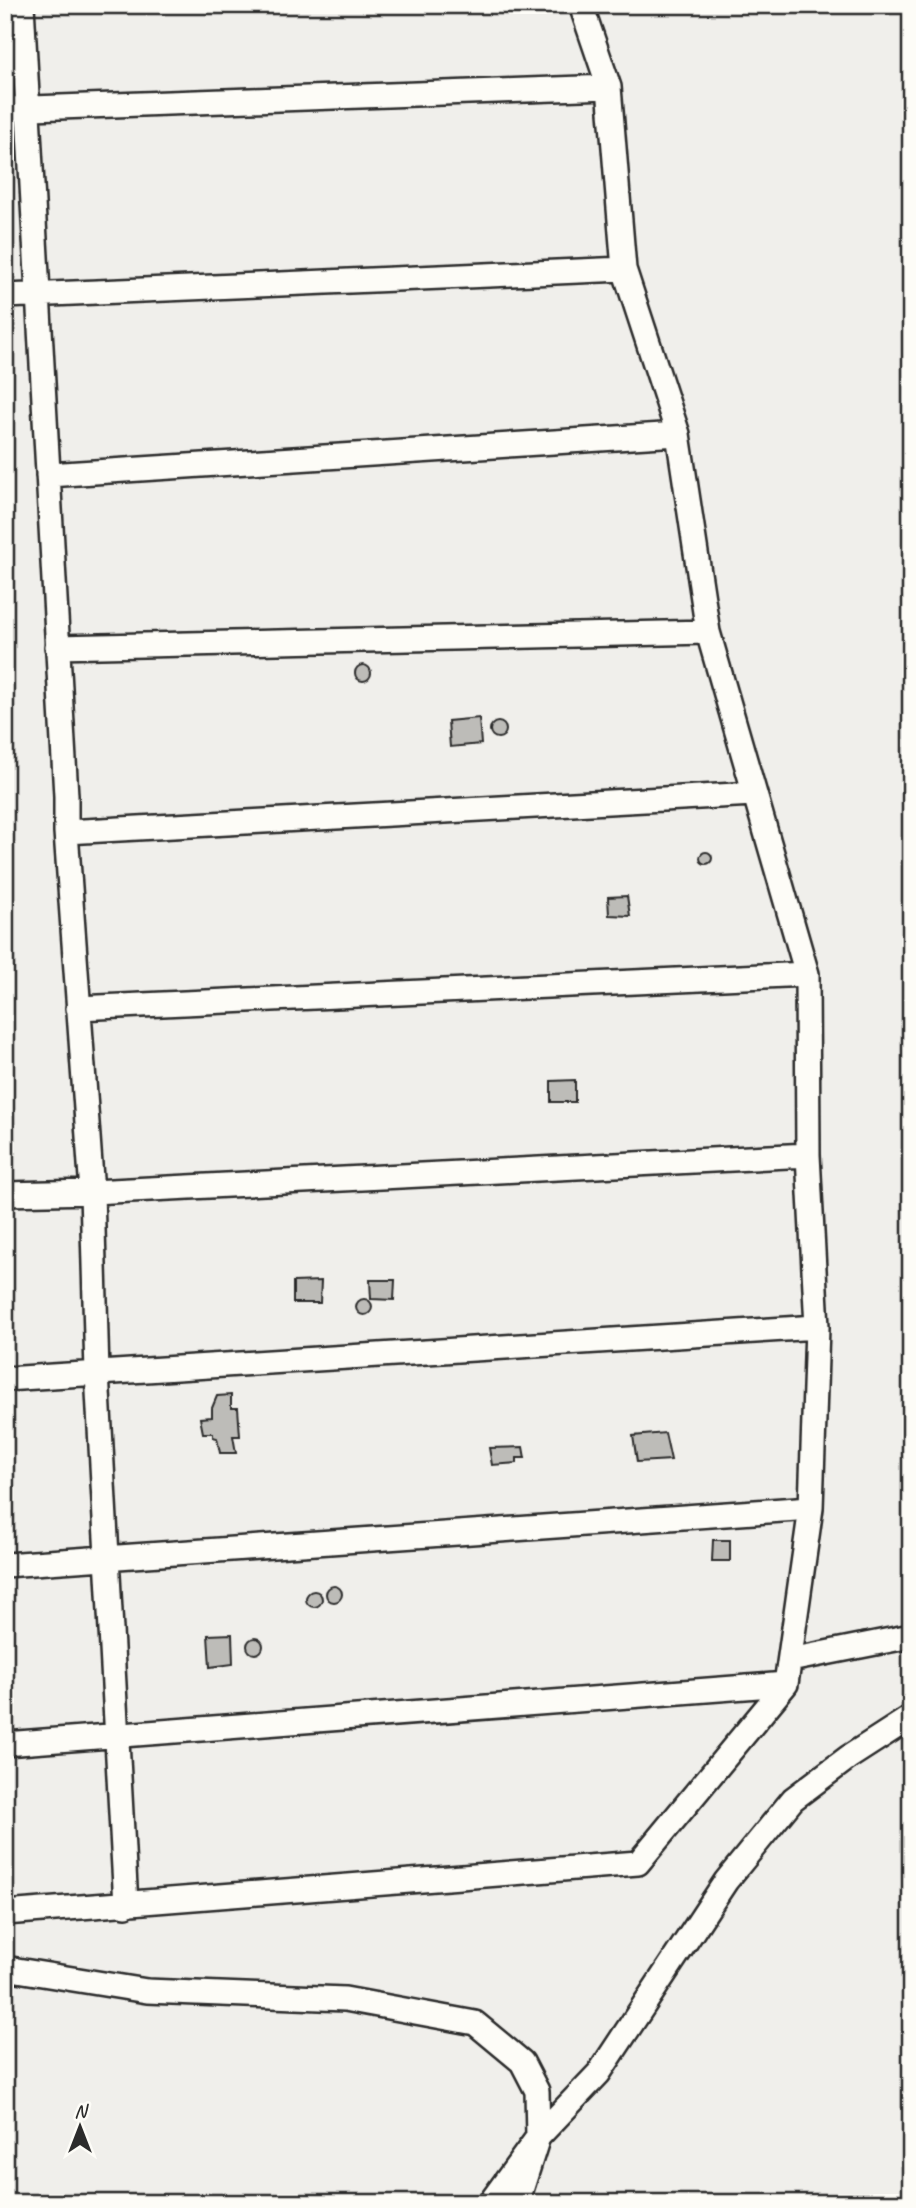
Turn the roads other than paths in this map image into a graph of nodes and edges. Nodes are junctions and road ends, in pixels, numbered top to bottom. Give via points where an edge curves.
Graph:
1 (22, 5) edge
2 (581, 5) edge
3 (609, 87) junction
4 (16, 109) edge
5 (624, 269) junction
6 (38, 295) junction
7 (5, 296) edge
8 (678, 434) junction
9 (48, 475) junction
10 (708, 632) junction
11 (57, 648) junction
12 (754, 794) junction
13 (65, 832) junction
14 (807, 974) junction
15 (78, 1008) junction
16 (808, 1155) junction
17 (92, 1192) junction
18 (5, 1194) edge
19 (817, 1327) junction
20 (97, 1373) junction
21 (5, 1379) edge
22 (811, 1508) junction
23 (107, 1559) junction
24 (5, 1565) edge
25 (911, 1636) edge
26 (790, 1660) junction
27 (786, 1684) junction
28 (911, 1717) edge
29 (117, 1734) junction
30 (5, 1744) edge
31 (127, 1905) junction
32 (5, 1913) edge
33 (5, 1968) edge
34 (538, 2137) junction
35 (490, 2203) edge
36 (517, 2203) edge

1 - 4 street
2 - 3 street
3 - 4 street
3 - 5 street
4 - 6 street
5 - 6 street
5 - 8 street
6 - 7 street
6 - 9 street
8 - 9 street
8 - 10 street
9 - 11 street
10 - 11 street
10 - 12 street
11 - 13 street
12 - 13 street
12 - 14 street
13 - 15 street
14 - 15 street
14 - 16 street
15 - 17 street
16 - 17 street
16 - 19 street
17 - 18 street
17 - 20 street
19 - 20 street
19 - 22 street
20 - 21 street
20 - 23 street
22 - 23 street
22 - 26 street
23 - 24 street
23 - 29 street
25 - 26 street
26 - 27 street
27 - 29 street
27 - 31 street via 638,1863
28 - 34 street via 793,1799 726,1881 599,2073
29 - 30 street
29 - 31 street
31 - 32 street
33 - 34 street via 147,1991 345,1999 475,2023 522,2062 537,2091
34 - 35 street
34 - 36 street

